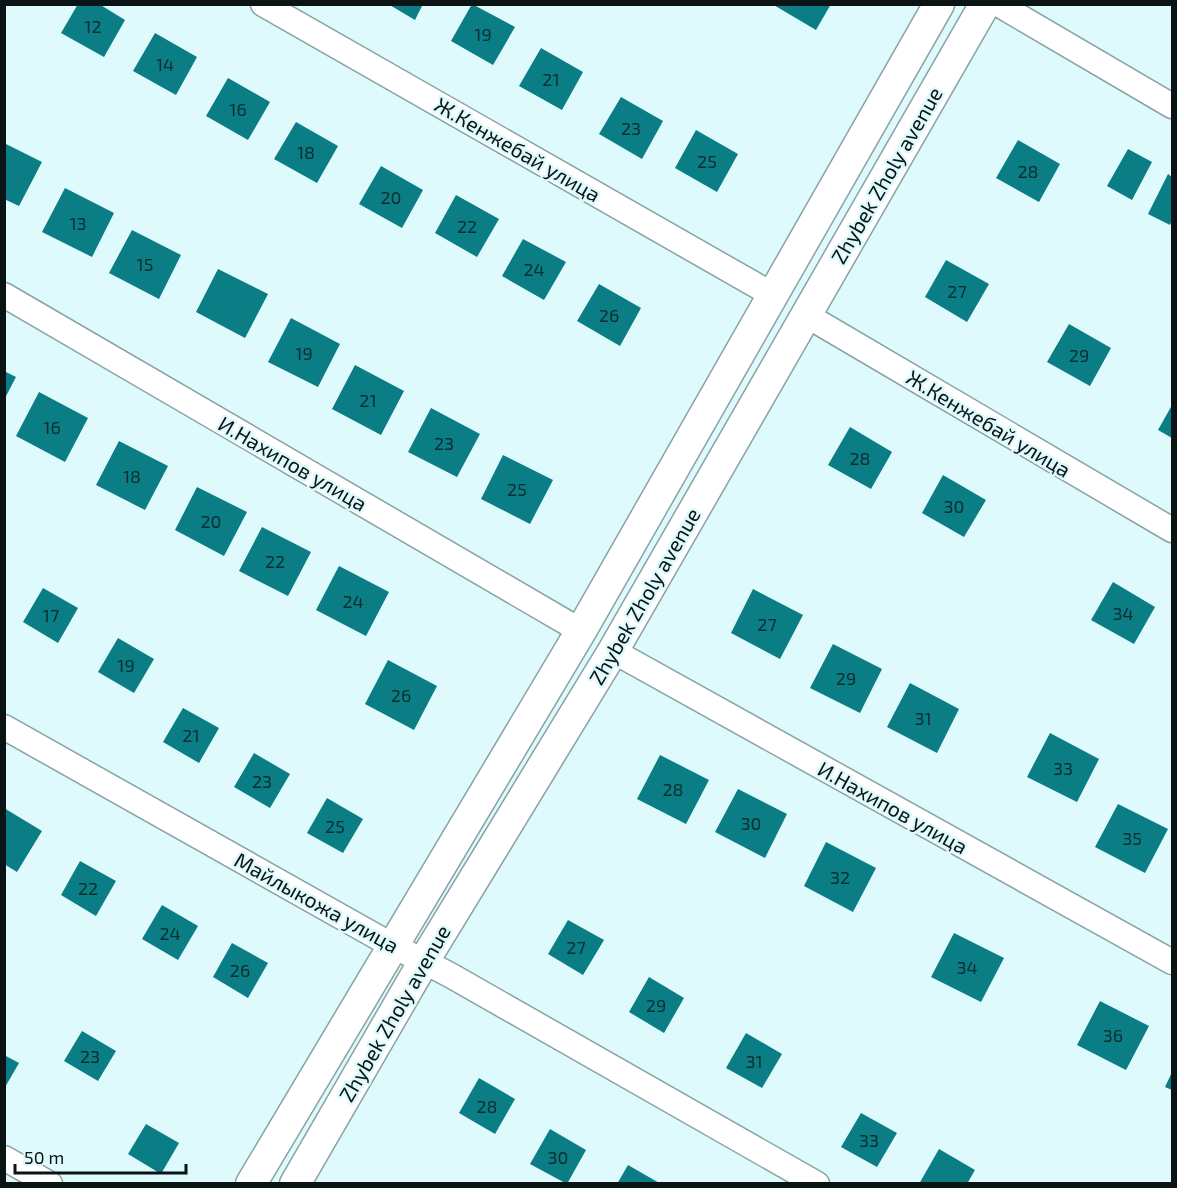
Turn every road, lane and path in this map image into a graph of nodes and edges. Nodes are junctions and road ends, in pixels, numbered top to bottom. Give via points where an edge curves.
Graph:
1 (263, 4) edge
2 (939, 4) edge
3 (985, 4) edge
4 (998, 4) edge
5 (1173, 106) edge
6 (4, 295) edge
7 (773, 295) junction
8 (806, 315) junction
9 (1173, 530) edge
10 (581, 631) junction
11 (613, 651) junction
12 (4, 727) edge
13 (394, 945) junction
14 (424, 961) junction
15 (1173, 962) edge
16 (4, 1158) edge
17 (50, 1184) edge
18 (251, 1184) edge
19 (295, 1184) edge
20 (817, 1184) edge

1 - 7 street, Ж.Кенжебай улица
2 - 7 street, Zhybek Zholy avenue
3 - 8 street, Zhybek Zholy avenue
4 - 5 street
6 - 10 street, И.Нахипов улица
7 - 10 street, Zhybek Zholy avenue
8 - 9 street, Ж.Кенжебай улица
8 - 11 street, Zhybek Zholy avenue
10 - 13 street, Zhybek Zholy avenue
11 - 14 street, Zhybek Zholy avenue
11 - 15 street, И.Нахипов улица
12 - 13 street, Майлыкожа улица
13 - 14 street, Майлыкожа улица
13 - 18 street, Zhybek Zholy avenue
14 - 19 street, Zhybek Zholy avenue
14 - 20 street, Майлыкожа улица
16 - 17 street

